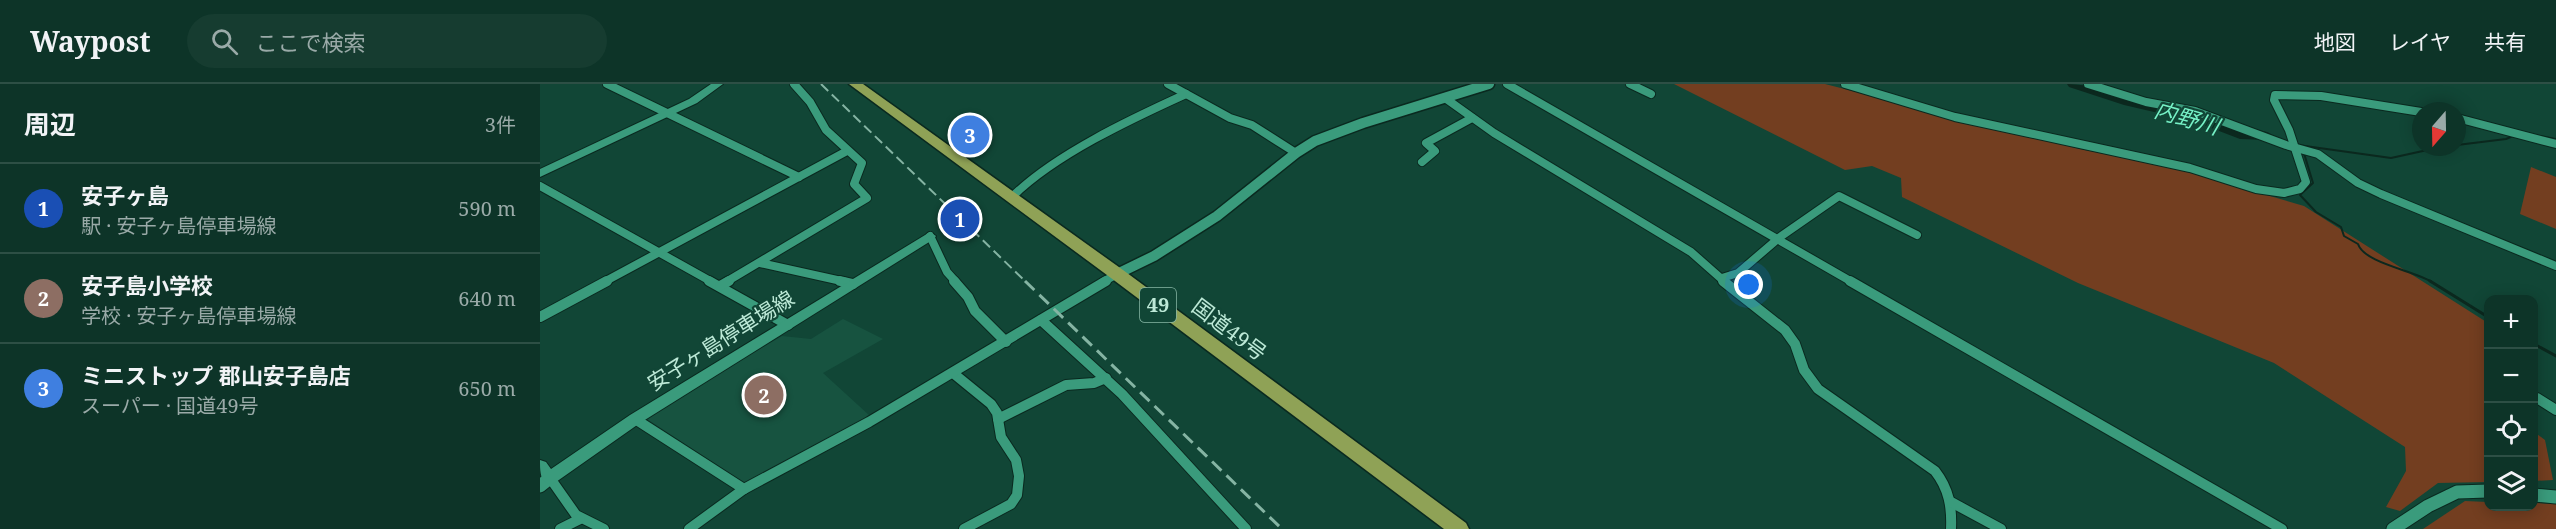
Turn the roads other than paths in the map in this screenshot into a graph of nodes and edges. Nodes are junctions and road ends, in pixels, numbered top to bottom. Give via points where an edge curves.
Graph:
1 (607, 84) edge
2 (718, 84) edge
3 (794, 84) edge
4 (855, 84) edge
5 (1168, 84) edge
6 (1490, 84) edge
7 (1507, 84) edge
8 (1630, 84) edge
9 (1845, 84) edge
10 (2088, 84) edge
11 (1186, 94) junction
12 (1651, 94) dead end
13 (1445, 98) junction
14 (2412, 110) edge
15 (667, 113) junction
16 (1472, 118) junction
17 (2466, 120) edge
18 (2556, 144) edge
19 (2295, 148) junction
20 (848, 150) junction
21 (1296, 153) junction
22 (1422, 162) dead end
23 (540, 173) edge
24 (799, 177) junction
25 (540, 186) edge
26 (1012, 197) junction
27 (1917, 235) dead end
28 (930, 236) joint
29 (1779, 240) junction
30 (658, 253) junction
31 (760, 263) junction
32 (2556, 266) edge
33 (1117, 274) junction
34 (1722, 278) junction
35 (853, 284) junction
36 (720, 286) junction
37 (540, 317) edge
38 (1041, 320) junction
39 (788, 325) junction
40 (1006, 342) junction
41 (953, 373) junction
42 (1106, 378) junction
43 (2538, 399) edge
44 (2556, 410) edge
45 (635, 419) junction
46 (998, 419) junction
47 (540, 466) edge
48 (545, 482) edge
49 (744, 489) junction
50 (2484, 491) edge
51 (2538, 495) edge
52 (2556, 496) edge
53 (1951, 502) junction
54 (580, 519) junction
55 (560, 529) edge
56 (604, 529) edge
57 (689, 529) edge
58 (964, 529) edge
59 (1246, 529) edge
60 (1459, 529) edge
61 (1951, 529) edge
62 (2001, 529) edge
63 (2282, 529) edge
64 (2393, 529) edge

1 - 15 street
2 - 15 main road
3 - 20 street via 826,130
4 - 26 highway, 国道49号 / 49
5 - 11 street
6 - 13 street
7 - 29 street
8 - 12 street
9 - 19 street via 1954,117 2190,168 2277,193 2300,189 2306,182
10 - 19 street via 2146,102 2195,111
11 - 21 street via 1252,124
11 - 26 street via 1139,115 1033,176
13 - 16 street
13 - 21 street via 1331,134
14 - 19 street via 2277,90 2274,100
15 - 23 main road
15 - 24 street
16 - 22 street via 1426,142 1435,151
16 - 34 street via 1683,247
17 - 18 street
19 - 32 street via 2318,154 2358,183 2381,194
20 - 24 street
20 - 31 street via 862,163 854,184 867,198
21 - 33 street via 1217,216
24 - 30 street
25 - 30 street
26 - 33 highway, 国道49号 / 49
27 - 29 street via 1839,196
28 - 35 main road, 安子ヶ島停車場線
28 - 40 street via 947,272 975,311
29 - 34 street via 1738,273
29 - 63 street
30 - 36 street
30 - 37 street
31 - 35 street
31 - 36 street
33 - 38 street
33 - 60 highway, 国道49号 / 49
34 - 53 street via 1785,330 1818,389 1935,471 1948,488
35 - 39 main road, 安子ヶ島停車場線
36 - 39 street
38 - 40 street
38 - 42 street
39 - 45 main road, 安子ヶ島停車場線
40 - 41 street
41 - 46 street via 991,404
41 - 49 street
42 - 46 street via 1066,385
42 - 59 street
43 - 44 street
45 - 48 main road, 安子ヶ島停車場線
45 - 49 street
46 - 58 street via 1001,437 1016,460 1020,476 1017,495 1006,508
47 - 48 main road
48 - 54 street
49 - 57 street
50 - 64 street via 2455,493
51 - 52 street
53 - 61 street
53 - 62 street
54 - 55 street
54 - 56 street

